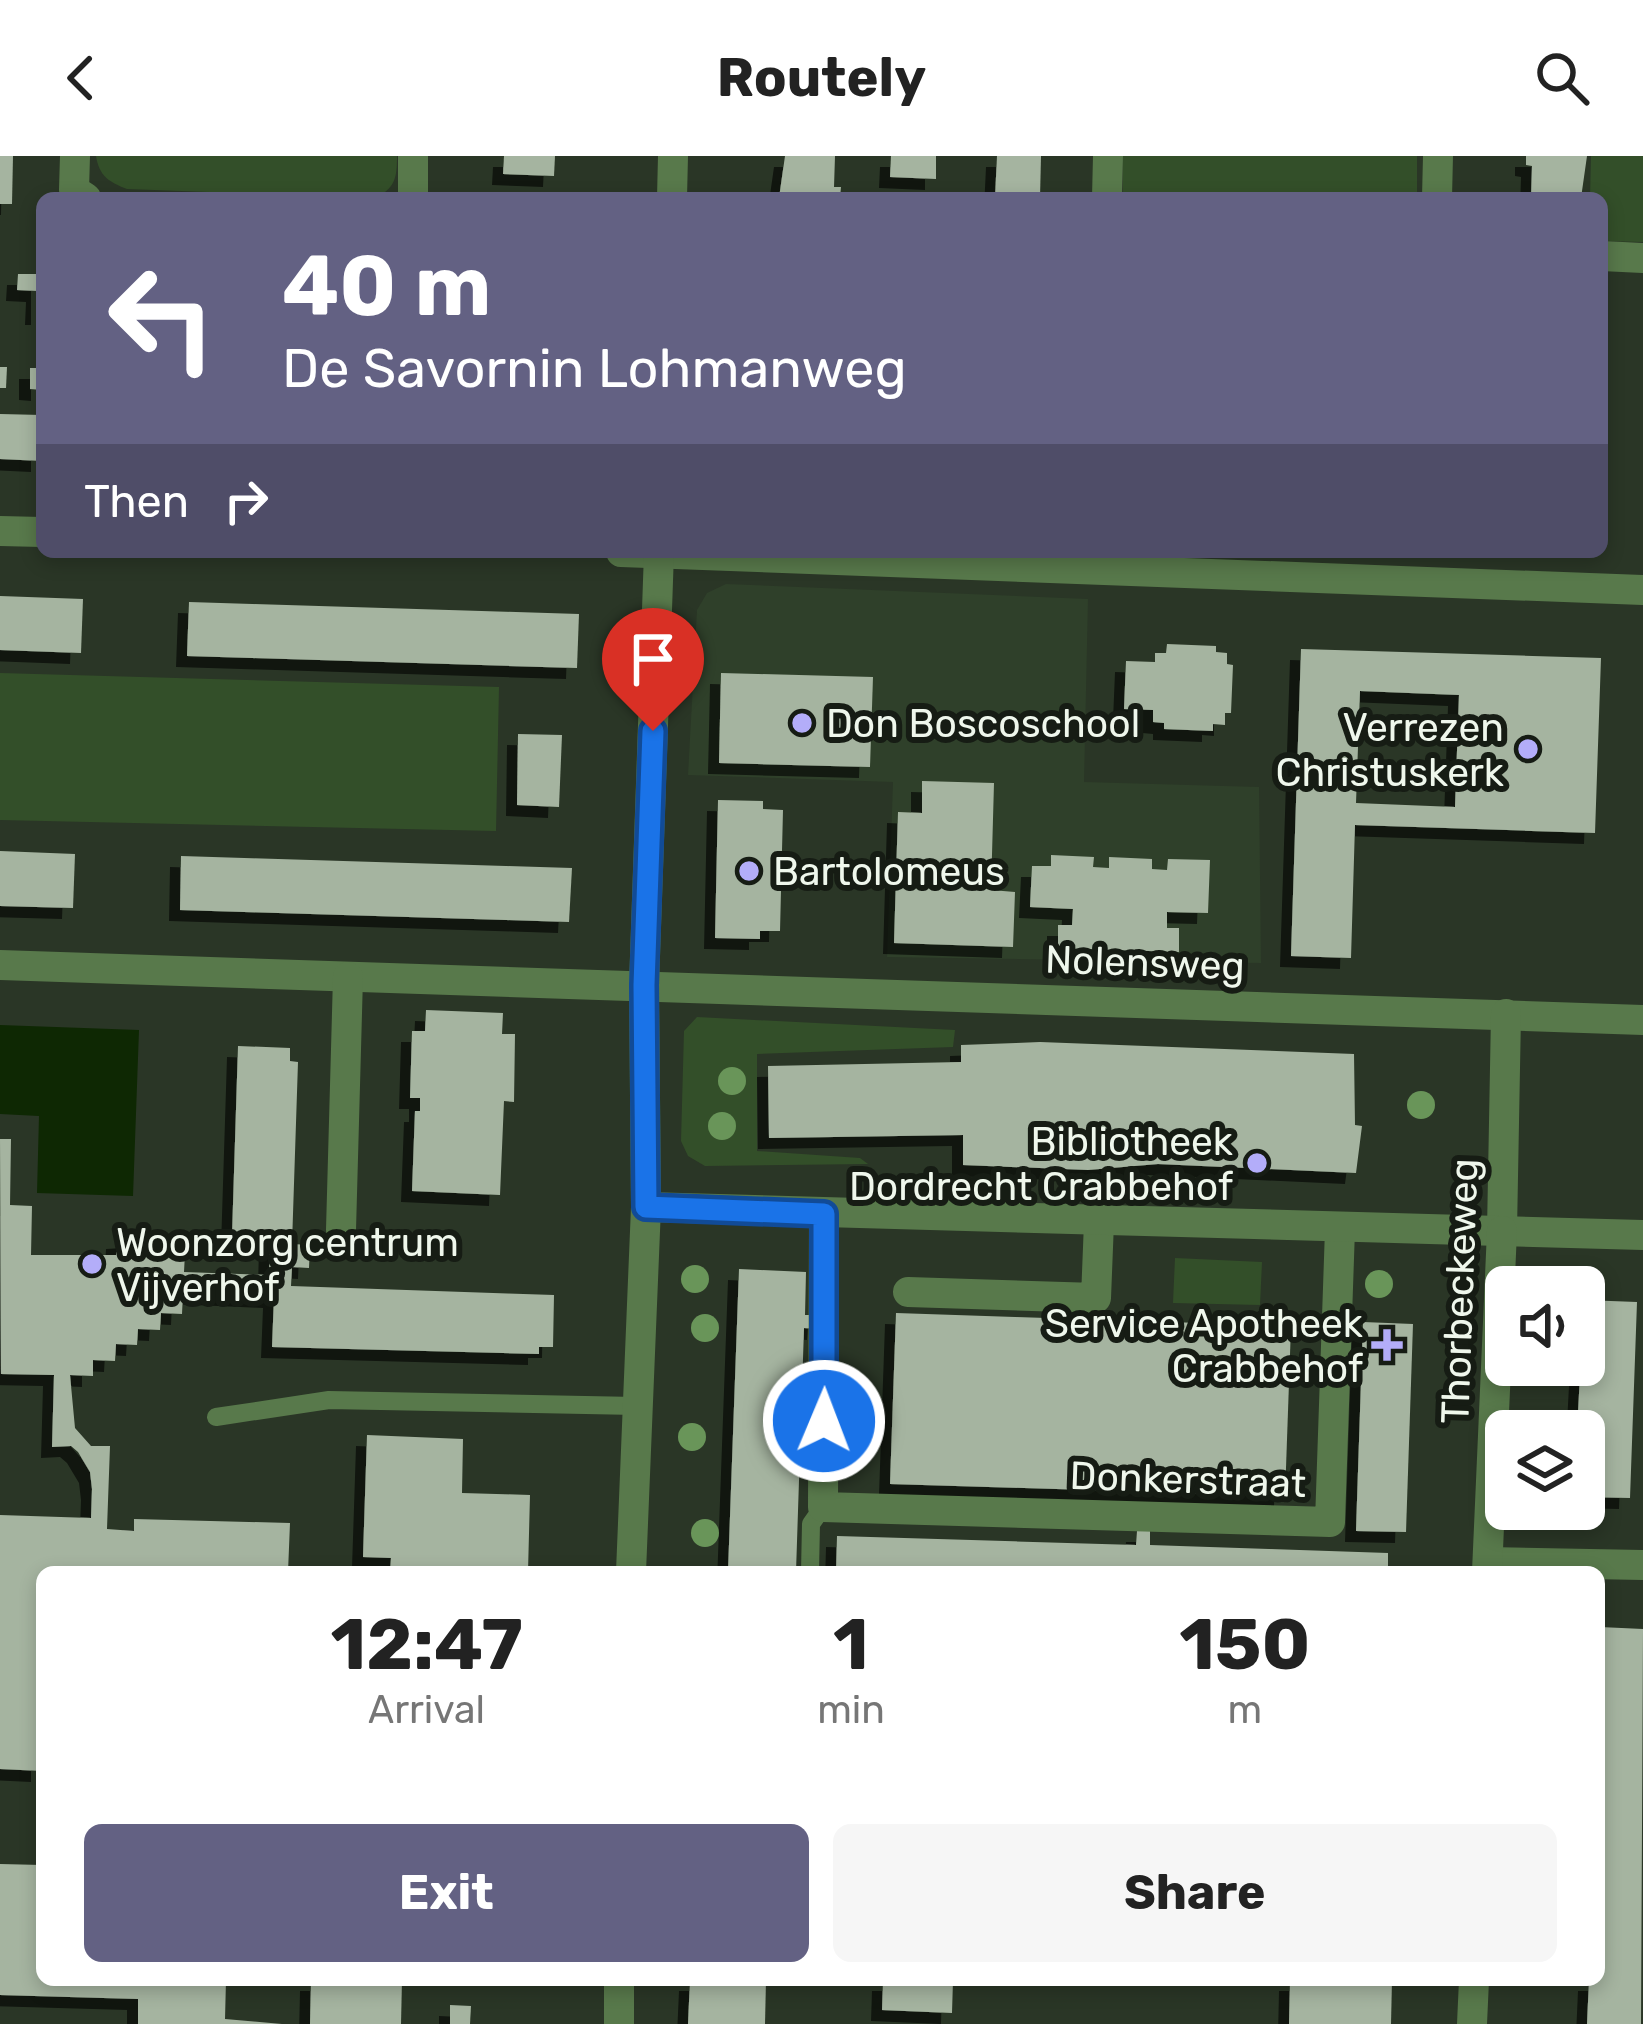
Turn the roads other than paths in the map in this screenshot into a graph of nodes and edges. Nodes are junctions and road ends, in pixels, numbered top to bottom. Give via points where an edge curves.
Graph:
1 (75, 156) edge
2 (413, 156) edge
3 (673, 156) edge
4 (1108, 156) edge
5 (1438, 156) edge
6 (77, 192) edge
7 (412, 192) edge
8 (672, 192) edge
9 (1107, 192) edge
10 (1437, 192) edge
11 (1608, 256) edge
12 (1643, 257) edge
13 (0, 531) edge
14 (36, 532) edge
15 (659, 558) edge
16 (792, 558) edge
17 (1643, 590) edge
18 (0, 965) edge
19 (348, 977) junction
20 (644, 985) junction
21 (1506, 1014) junction
22 (1643, 1020) edge
23 (646, 1207) junction
24 (824, 1214) junction
25 (1100, 1222) junction
26 (1340, 1229) junction
27 (341, 1230) dead end
28 (1502, 1232) junction
29 (1643, 1235) edge
30 (908, 1292) dead end
31 (637, 1406) junction
32 (216, 1417) dead end
33 (823, 1507) junction
34 (1643, 1565) edge
35 (631, 1566) edge
36 (810, 1566) edge
37 (1488, 1566) edge
38 (1566, 1566) edge
39 (620, 1986) edge
40 (1474, 1986) edge
41 (619, 2024) edge
42 (1472, 2024) edge

1 - 6 street
2 - 7 street
3 - 8 street
4 - 9 street
5 - 10 street
11 - 12 street
13 - 14 street
15 - 20 street
16 - 17 street
18 - 19 street, Nolensweg
19 - 20 street, Nolensweg
19 - 27 street
20 - 21 street, Nolensweg
20 - 23 street
21 - 22 street, Nolensweg
21 - 28 street, Thorbeckeweg
23 - 24 street
23 - 31 street
24 - 25 street
24 - 33 street
25 - 26 street
25 - 30 street via 1096,1298
26 - 28 street
26 - 33 street, Donkerstraat via 1330,1522
28 - 29 street
28 - 37 street, Thorbeckeweg
31 - 32 lane via 329,1400
31 - 35 street
33 - 36 lane via 812,1524
34 - 38 street
39 - 41 street
40 - 42 street

